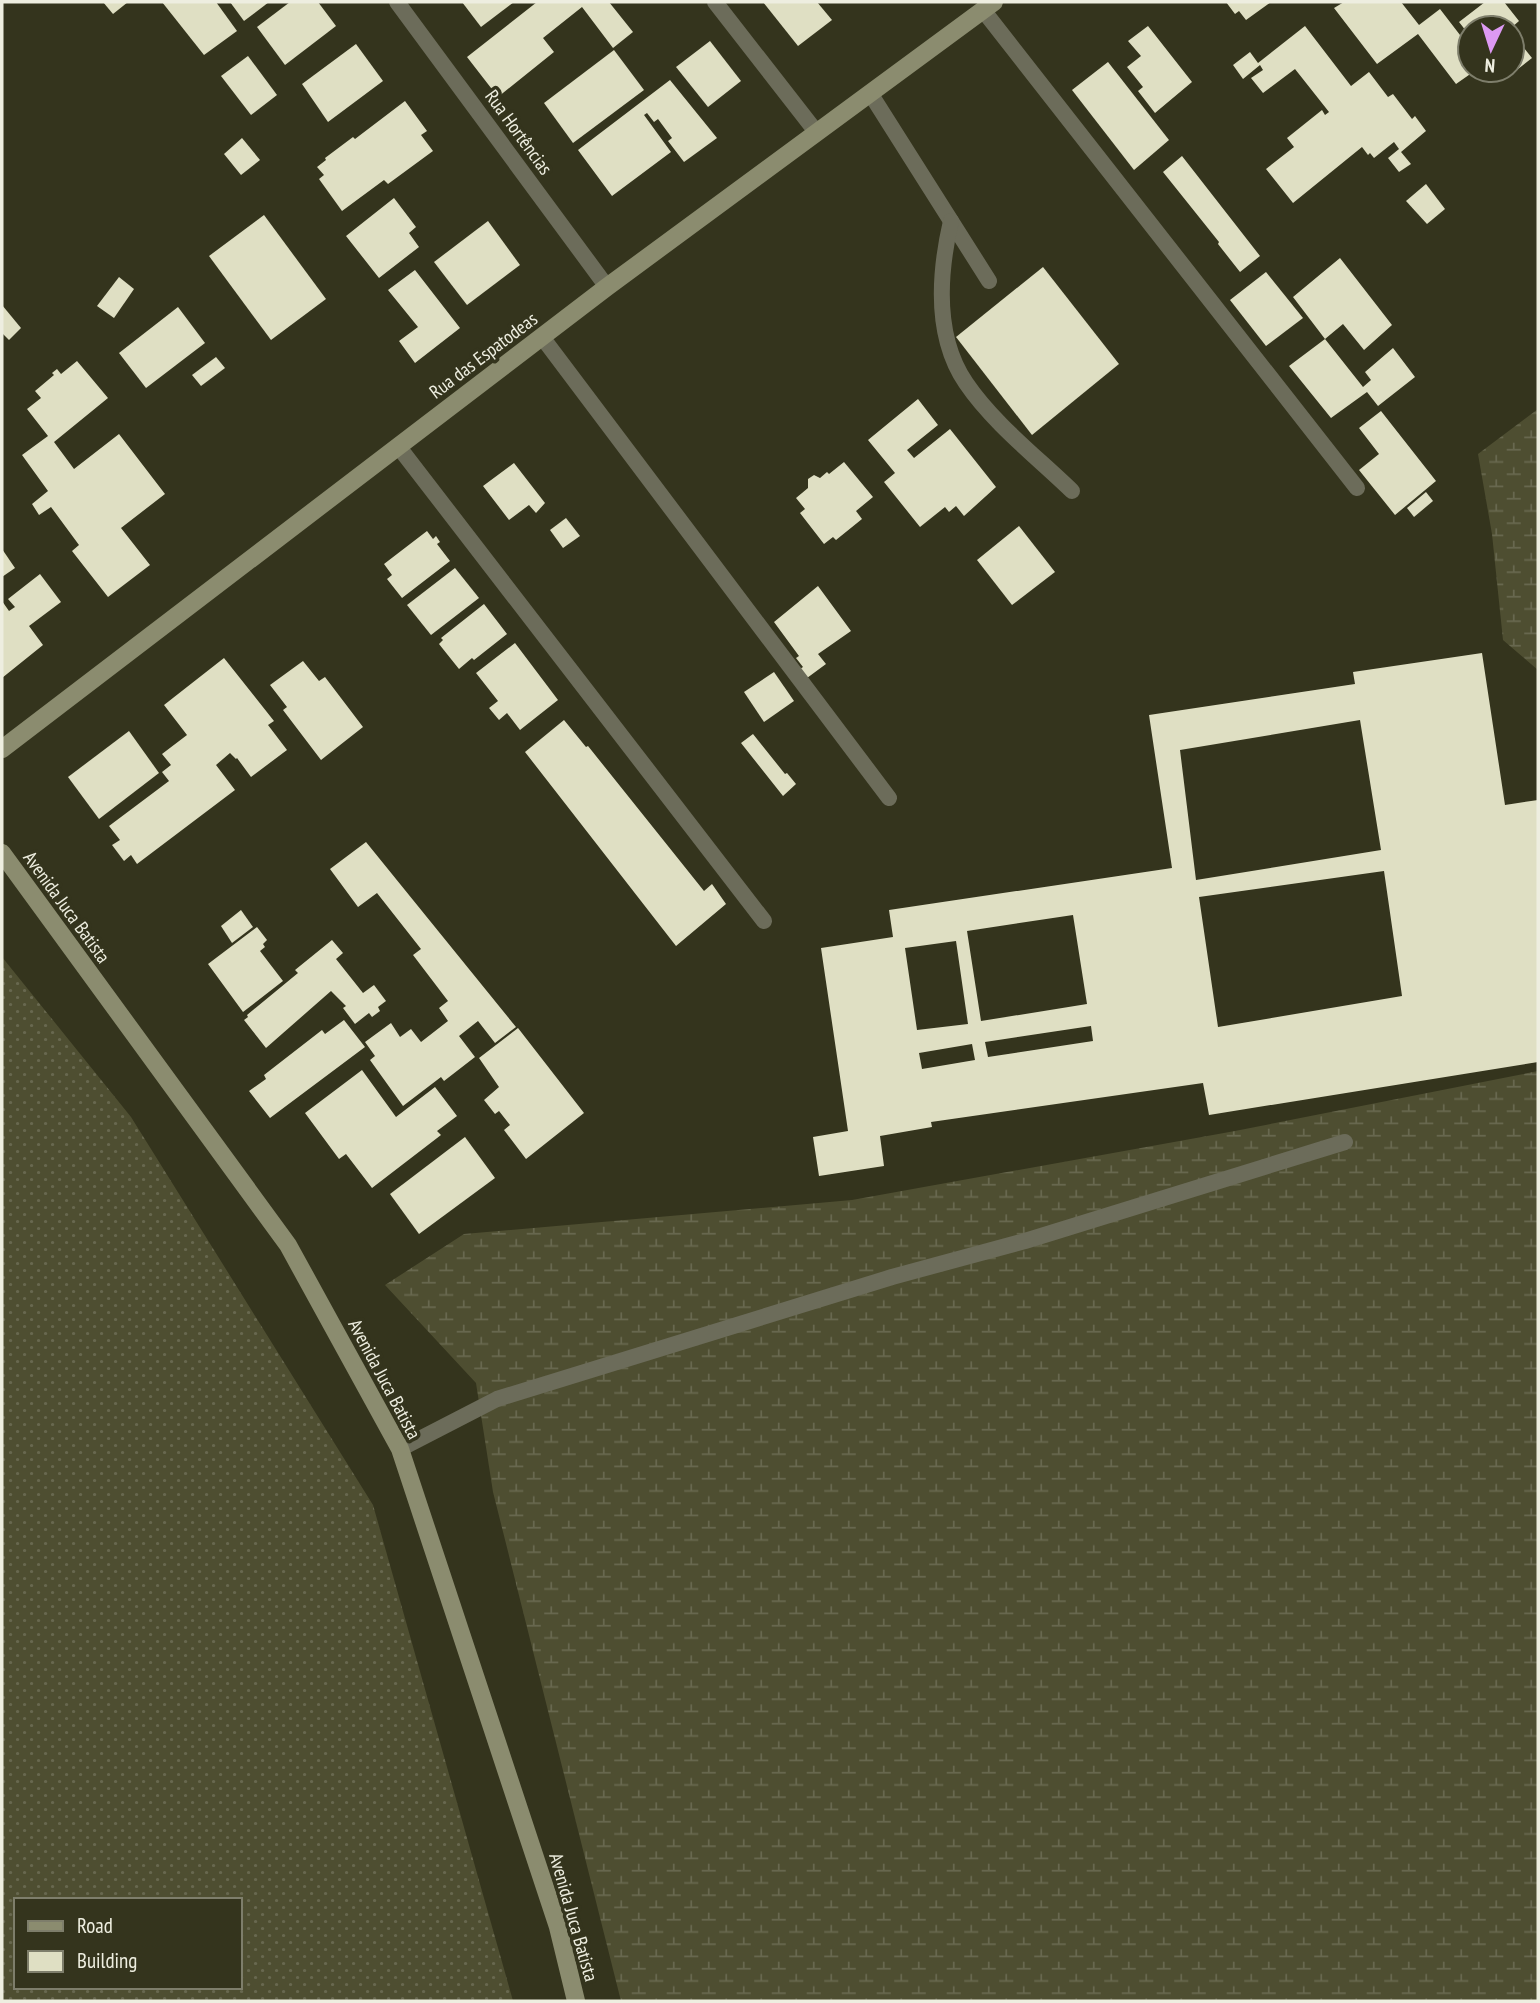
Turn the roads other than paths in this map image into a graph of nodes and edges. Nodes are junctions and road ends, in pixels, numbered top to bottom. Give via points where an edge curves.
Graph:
1 (397, 2) edge
2 (715, 2) edge
3 (989, 6) edge
4 (870, 93) junction
5 (817, 133) junction
6 (951, 221) junction
7 (989, 281) dead end
8 (607, 287) junction
9 (542, 337) junction
10 (398, 446) junction
11 (1357, 488) dead end
12 (1072, 491) dead end
13 (2, 749) edge
14 (889, 798) dead end
15 (2, 853) edge
16 (764, 921) dead end
17 (1345, 1142) dead end
18 (400, 1449) junction
19 (576, 2001) edge

1 - 8 lane, Rua Hortências
2 - 5 lane
3 - 4 main road, Rua das Espatodeas
3 - 11 lane
4 - 5 main road, Rua das Espatodeas
4 - 6 lane
5 - 8 main road, Rua das Espatodeas
6 - 7 lane
6 - 12 lane via 941,303 951,348 966,382 993,415
8 - 9 main road, Rua das Espatodeas
9 - 10 main road, Rua das Espatodeas
9 - 14 lane
10 - 13 main road, Rua das Espatodeas
10 - 16 lane
15 - 18 main road, Avenida Juca Batista via 288,1245
17 - 18 lane via 497,1399
18 - 19 main road, Avenida Juca Batista via 558,1927

